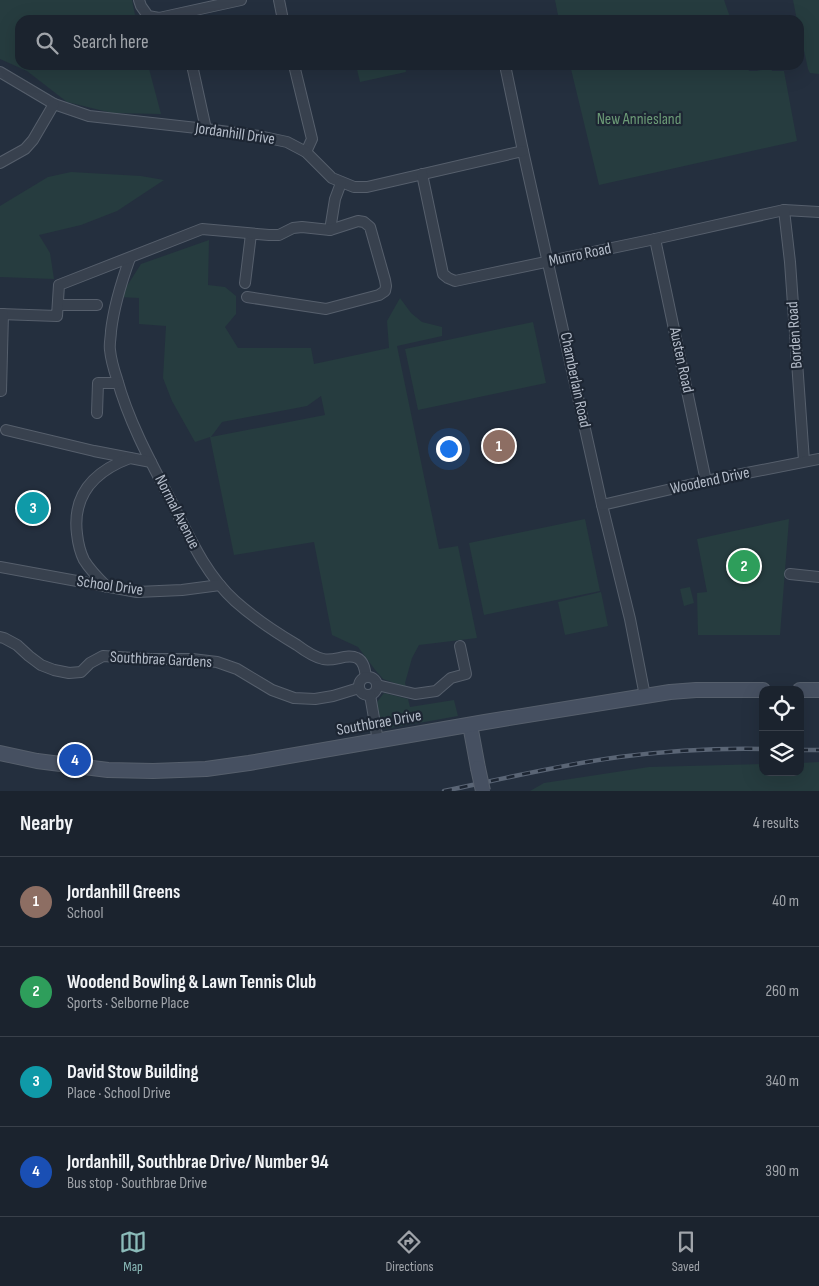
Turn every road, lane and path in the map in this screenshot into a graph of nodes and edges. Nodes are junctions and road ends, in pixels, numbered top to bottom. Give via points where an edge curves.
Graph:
1 (139, 0) edge
2 (240, 0) edge
3 (279, 0) edge
4 (147, 15) edge
5 (188, 15) edge
6 (282, 15) edge
7 (193, 70) edge
8 (295, 70) edge
9 (506, 70) edge
10 (0, 72) edge
11 (54, 104) junction
12 (206, 129) junction
13 (523, 151) junction
14 (306, 152) junction
15 (0, 163) edge
16 (422, 174) junction
17 (341, 182) junction
18 (784, 210) junction
19 (819, 212) edge
20 (330, 230) junction
21 (251, 234) junction
22 (655, 239) junction
23 (130, 258) junction
24 (548, 261) junction
25 (245, 283) dead end
26 (247, 297) dead end
27 (58, 304) junction
28 (98, 305) dead end
29 (2, 314) edge
30 (118, 383) junction
31 (1, 391) edge
32 (96, 413) dead end
33 (6, 430) dead end
34 (130, 458) junction
35 (819, 459) edge
36 (804, 461) junction
37 (151, 462) junction
38 (706, 481) junction
39 (602, 504) junction
40 (0, 567) edge
41 (790, 574) dead end
42 (819, 577) edge
43 (220, 585) junction
44 (107, 587) junction
45 (0, 637) edge
46 (460, 646) dead end
47 (366, 677) junction
48 (377, 686) junction
49 (359, 688) junction
50 (759, 690) edge
51 (804, 690) edge
52 (819, 690) edge
53 (370, 695) junction
54 (645, 696) junction
55 (470, 725) junction
56 (378, 741) junction
57 (0, 754) edge
58 (483, 791) edge

1 - 4 street
2 - 5 street
3 - 6 street
7 - 12 street
8 - 14 street via 312,139
9 - 13 street, Chamberlain Road
10 - 11 street, Jordanhill Drive
11 - 12 street, Jordanhill Drive via 89,116
11 - 15 street via 34,140
12 - 14 street, Jordanhill Drive via 287,142
13 - 16 street, Jordanhill Drive
13 - 24 street, Chamberlain Road
14 - 17 street, Jordanhill Drive via 332,178
16 - 17 street, Jordanhill Drive via 367,187
16 - 24 street, Munro Road via 443,274 448,278 455,281
17 - 20 street
18 - 19 street, Munro Road
18 - 22 street, Munro Road
18 - 36 street, Borden Road
20 - 21 street via 302,227 279,235
20 - 26 street via 358,221 368,224 385,280 384,291 326,310
21 - 23 street via 202,229
21 - 25 street
22 - 24 street, Munro Road
22 - 38 street, Austen Road
23 - 27 street via 59,285
23 - 30 street, Normal Avenue via 118,291 111,330 111,360
24 - 39 street, Chamberlain Road
27 - 28 street
27 - 29 street via 57,316
29 - 31 street
30 - 32 street via 98,383
30 - 37 street, Normal Avenue
33 - 34 street
34 - 37 street
34 - 44 street via 115,463 88,486 76,517 83,559
35 - 36 street, Woodend Drive
36 - 38 street, Woodend Drive
37 - 43 street, Normal Avenue via 202,560
38 - 39 street, Woodend Drive
39 - 54 street, Chamberlain Road
40 - 44 street, School Drive
41 - 42 street
43 - 44 street, School Drive via 137,592
43 - 47 street, Normal Avenue via 271,630 314,656 325,660 349,656 358,658
45 - 49 street, Southbrae Gardens via 42,665 69,673 81,672 103,656 192,659 237,669 272,690 294,698 315,699
46 - 48 street via 466,674 451,678 436,691 415,694
47 - 48 street via 375,680
47 - 49 street via 361,680
48 - 53 street
49 - 53 street via 362,693
50 - 54 street, Southbrae Drive via 696,690
51 - 52 street
53 - 56 street
54 - 55 street, Southbrae Drive
55 - 56 street, Southbrae Drive
55 - 58 street, bridge
56 - 57 street, Southbrae Drive via 206,769 153,772 81,768

